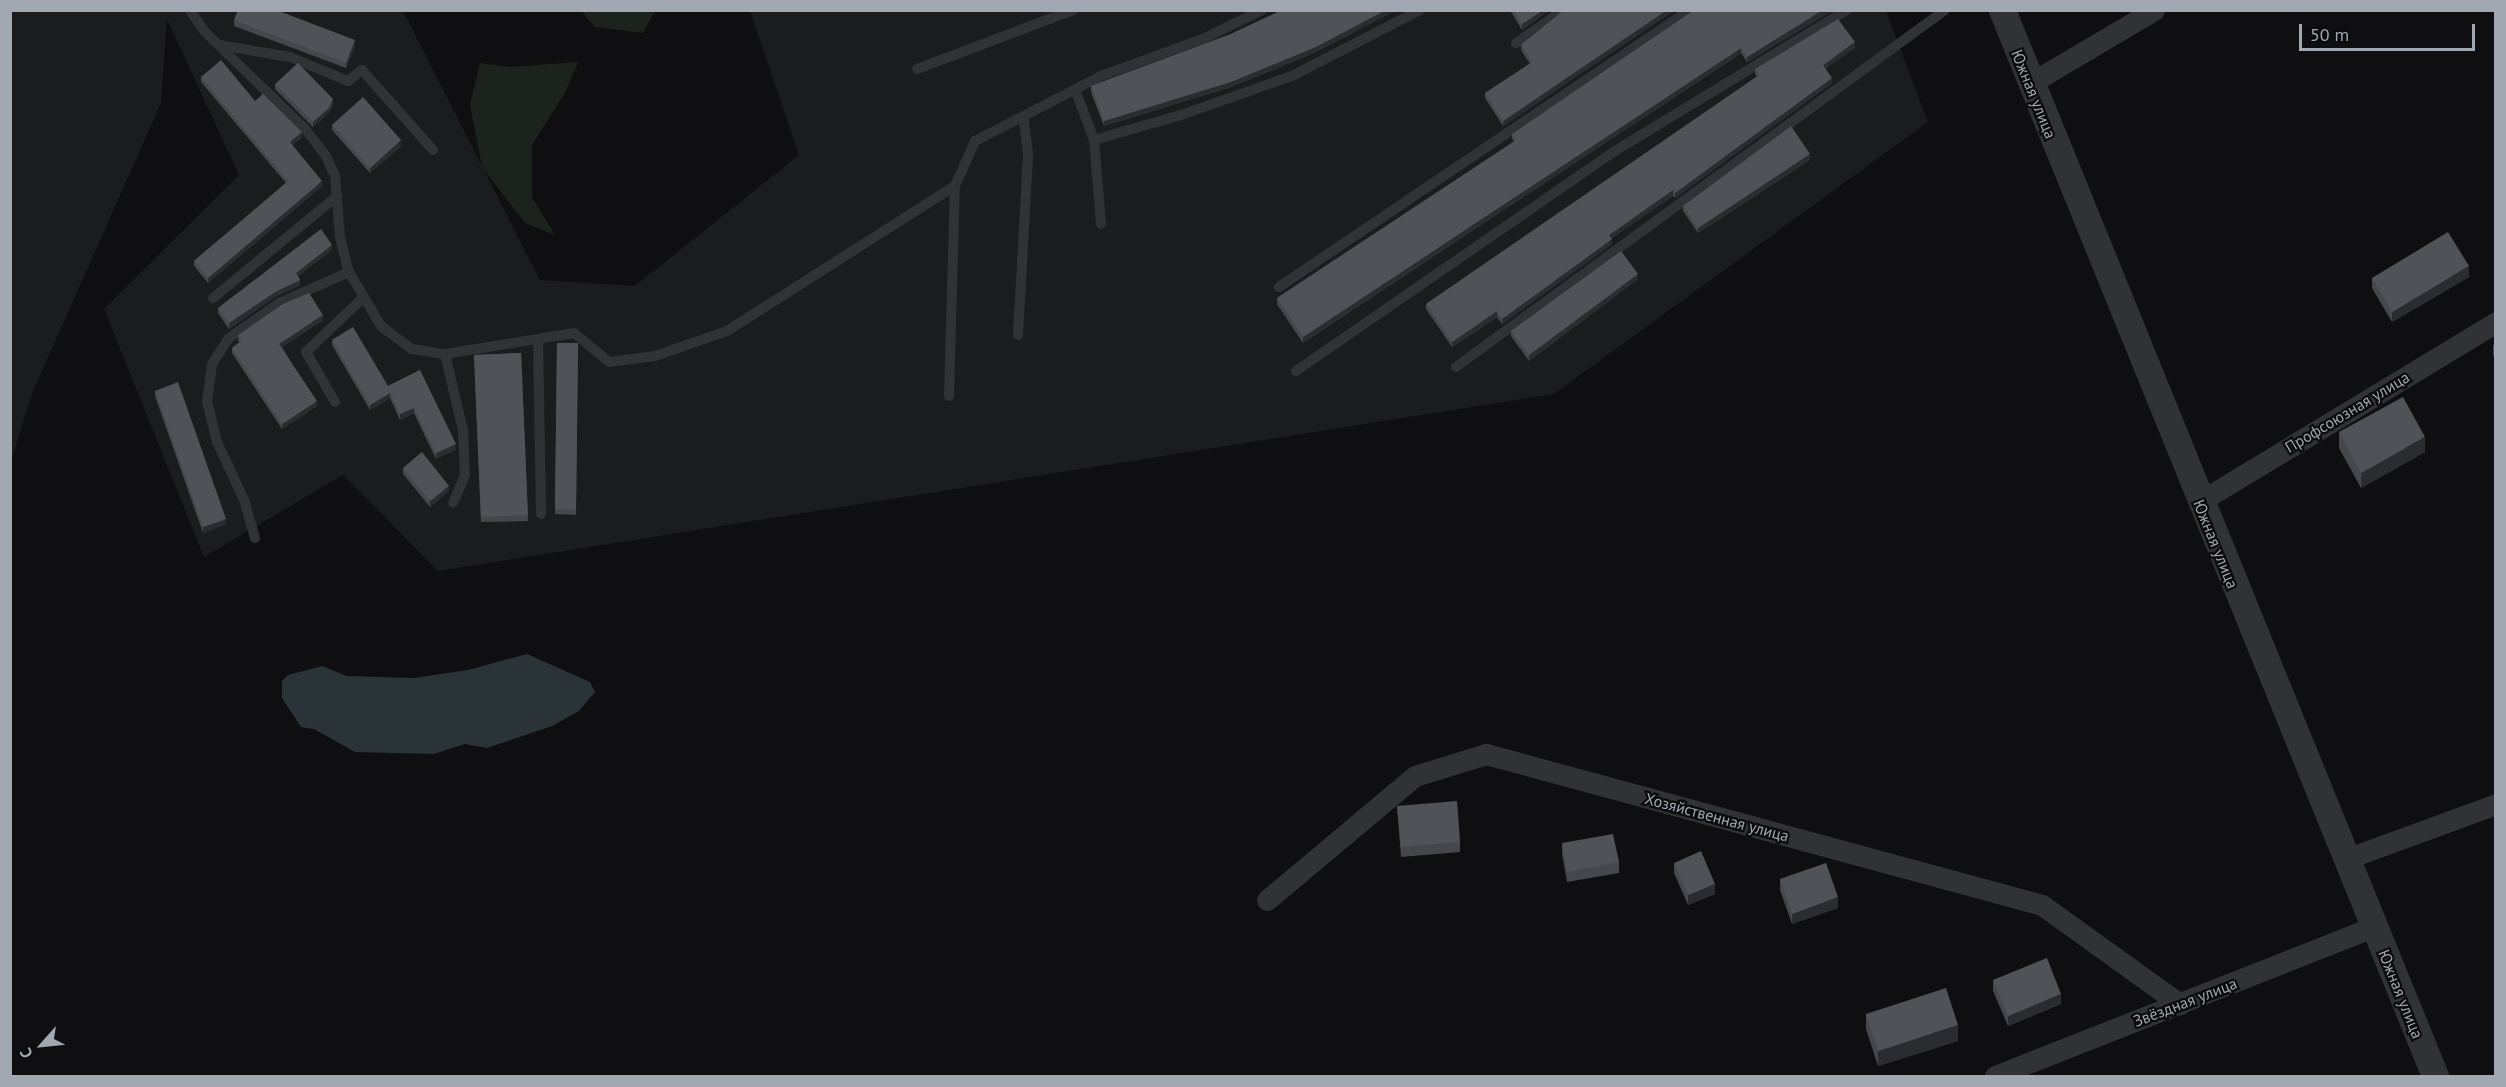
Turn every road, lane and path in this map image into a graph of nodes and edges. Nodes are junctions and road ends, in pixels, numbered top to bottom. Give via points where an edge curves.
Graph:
1 (190, 10) edge
2 (1073, 10) edge
3 (1262, 10) edge
4 (1420, 10) edge
5 (1564, 10) edge
6 (1689, 10) edge
7 (1847, 10) edge
8 (1945, 10) edge
9 (2002, 10) edge
10 (2154, 10) edge
11 (1516, 43) dead end
12 (218, 45) junction
13 (917, 69) dead end
14 (2029, 84) junction
15 (1075, 89) junction
16 (1023, 116) junction
17 (1095, 140) junction
18 (433, 150) dead end
19 (955, 186) junction
20 (337, 196) junction
21 (1101, 224) dead end
22 (349, 272) junction
23 (1280, 287) dead end
24 (364, 297) junction
25 (213, 298) dead end
26 (2496, 322) edge
27 (1018, 335) dead end
28 (538, 339) junction
29 (445, 354) junction
30 (1456, 367) dead end
31 (1296, 371) dead end
32 (949, 396) dead end
33 (335, 402) dead end
34 (2199, 502) junction
35 (453, 503) dead end
36 (541, 514) dead end
37 (255, 538) dead end
38 (2496, 804) edge
39 (2346, 859) junction
40 (1267, 900) dead end
41 (2374, 927) junction
42 (2180, 1004) junction
43 (1995, 1077) edge
44 (2435, 1077) edge

1 - 12 lane
2 - 13 lane
3 - 15 lane via 1205,38
4 - 17 lane via 1292,76
5 - 11 lane
6 - 23 lane
7 - 31 lane via 1615,150
8 - 30 lane
9 - 14 street, Южная улица
10 - 14 street
12 - 18 lane via 290,57 348,81 362,70
12 - 20 lane via 305,129 326,156 335,176
14 - 34 street, Южная улица
15 - 16 lane
15 - 17 lane
16 - 19 lane via 975,141
16 - 27 lane via 1028,154
17 - 21 lane
19 - 28 lane via 727,331 655,356 609,362 574,333
19 - 32 lane
20 - 22 lane via 340,237
20 - 25 lane
22 - 24 lane
22 - 37 lane via 279,303 229,338 213,364 207,401
24 - 29 lane via 381,326 412,349
24 - 33 lane via 306,352
26 - 34 street, Профсоюзная улица
28 - 29 lane
28 - 36 lane
29 - 35 lane via 463,430 465,475
34 - 39 street, Южная улица
38 - 39 street
39 - 41 street, Южная улица
40 - 42 street, Хозяйственная улица via 1415,776 1486,754 2042,904
41 - 42 street, Звёздная улица
41 - 44 street, Южная улица
42 - 43 street, Звёздная улица

